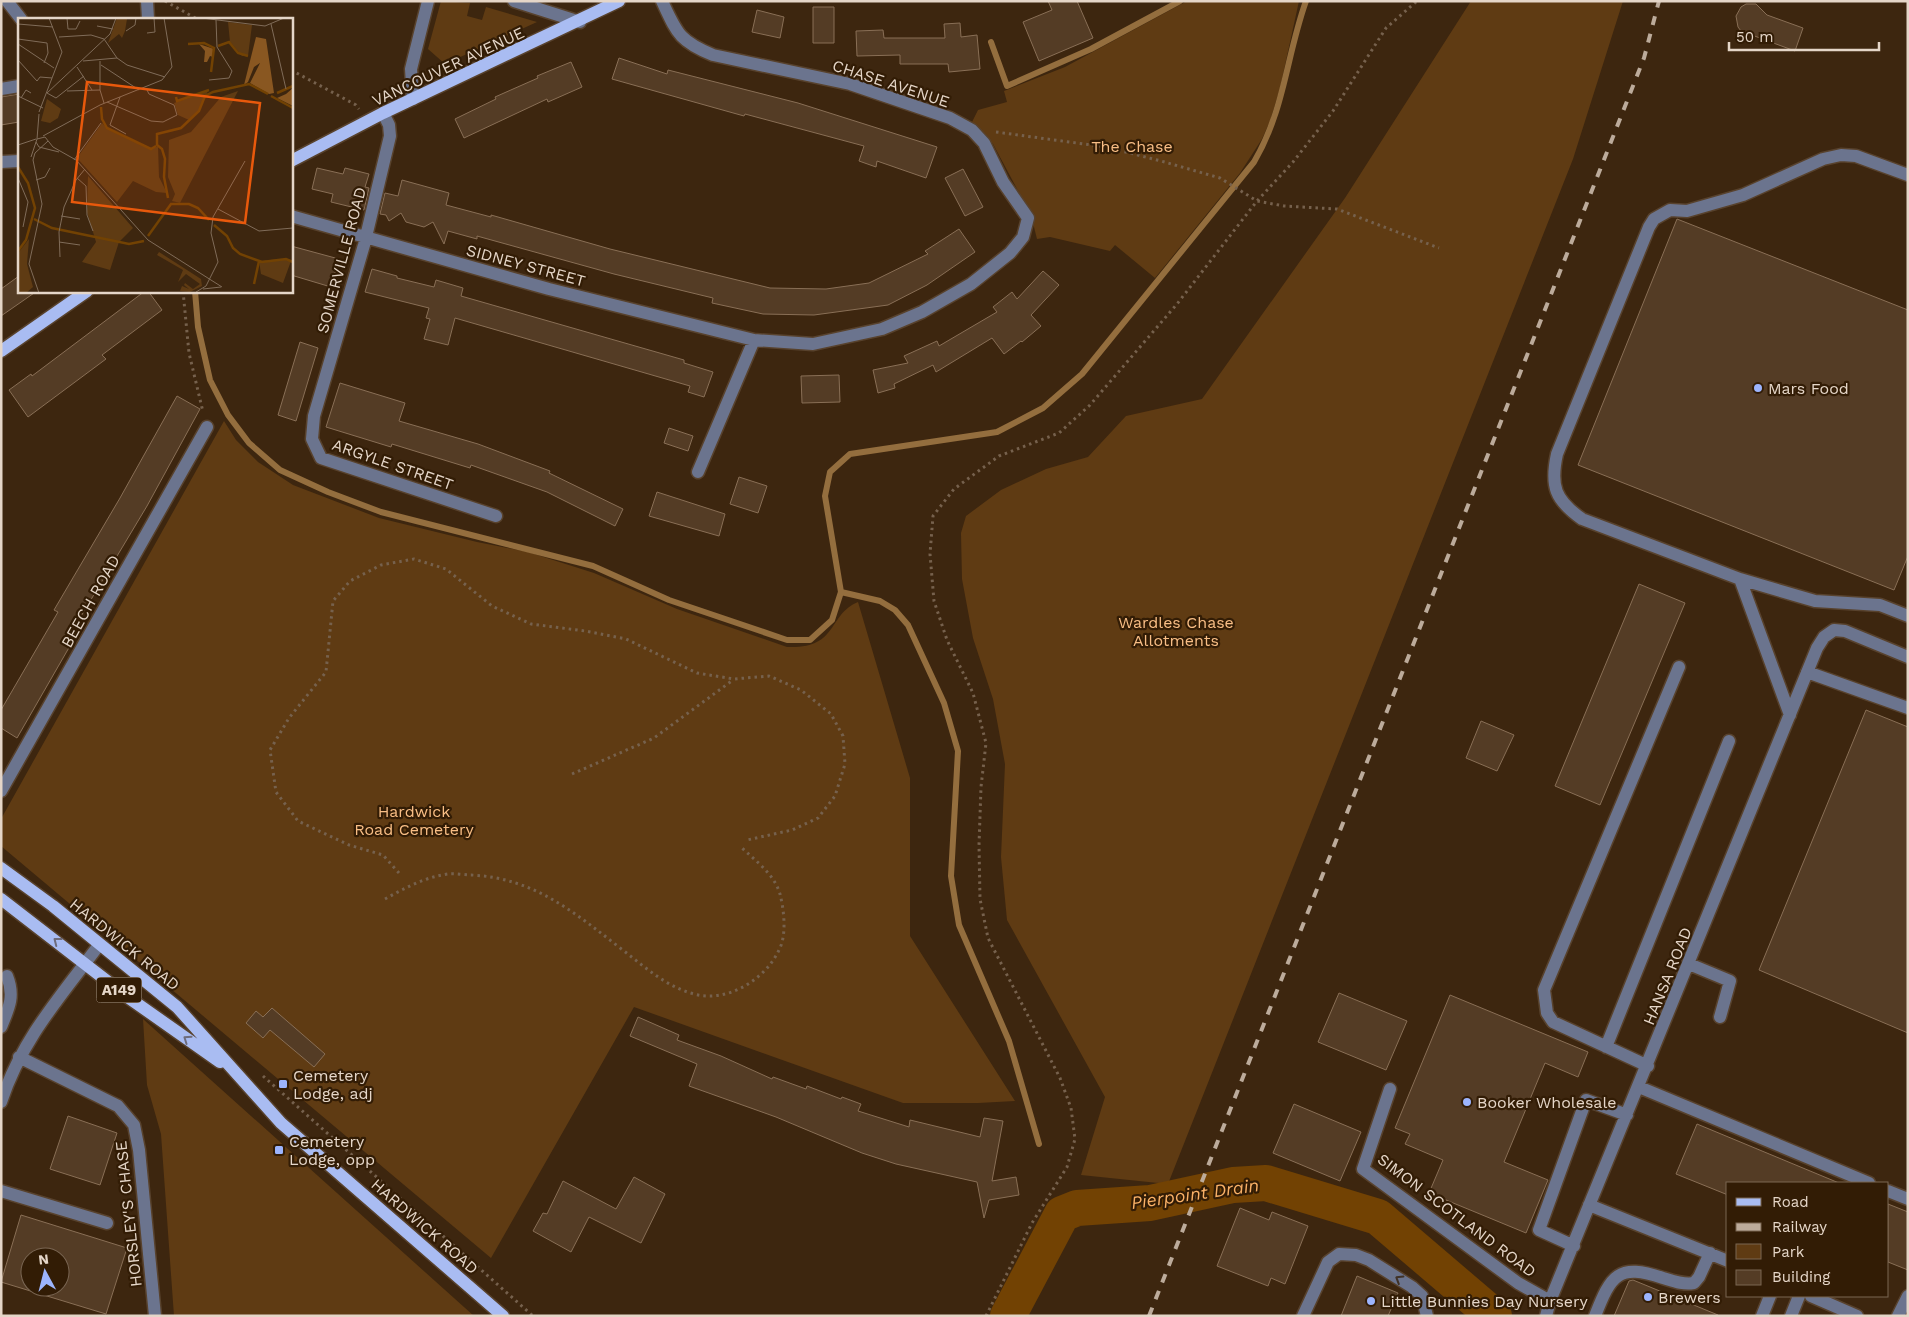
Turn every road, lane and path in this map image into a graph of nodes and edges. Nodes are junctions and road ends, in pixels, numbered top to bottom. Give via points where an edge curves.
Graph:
1 (7, 1) edge
2 (147, 1) edge
3 (165, 1) edge
4 (428, 1) edge
5 (514, 1) edge
6 (619, 1) edge
7 (662, 1) edge
8 (1416, 1) edge
9 (19, 18) edge
10 (148, 18) edge
11 (195, 18) edge
12 (580, 22) junction
13 (292, 71) edge
14 (18, 86) edge
15 (1, 89) edge
16 (413, 100) junction
17 (383, 113) junction
18 (369, 121) junction
19 (972, 130) junction
20 (18, 160) edge
21 (292, 160) edge
22 (1, 162) edge
23 (1908, 175) edge
24 (1257, 201) junction
25 (292, 216) edge
26 (1028, 218) joint
27 (366, 237) junction
28 (1439, 248) dead end
29 (86, 292) edge
30 (183, 292) edge
31 (754, 340) junction
32 (1, 351) edge
33 (314, 416) joint
34 (207, 427) joint
35 (698, 472) dead end
36 (496, 516) dead end
37 (1740, 579) junction
38 (1908, 616) edge
39 (1908, 657) edge
40 (1678, 667) dead end
41 (1807, 672) junction
42 (734, 679) junction
43 (1908, 708) edge
44 (1790, 715) junction
45 (1729, 741) dead end
46 (572, 774) dead end
47 (1, 791) edge
48 (747, 840) dead end
49 (742, 848) dead end
50 (1, 868) edge
51 (399, 873) dead end
52 (1, 899) edge
53 (385, 899) dead end
54 (99, 945) junction
55 (86, 963) junction
56 (1689, 964) junction
57 (8, 976) dead end
58 (1720, 1017) dead end
59 (1, 1027) edge
60 (1606, 1047) junction
61 (19, 1058) junction
62 (1648, 1066) junction
63 (258, 1071) dead end
64 (241, 1077) junction
65 (1639, 1087) junction
66 (1390, 1089) dead end
67 (1, 1102) edge
68 (1627, 1115) junction
69 (1867, 1182) edge
70 (1, 1190) edge
71 (1889, 1191) edge
72 (1908, 1199) edge
73 (1590, 1205) junction
74 (107, 1223) dead end
75 (1574, 1246) junction
76 (1710, 1253) junction
77 (1726, 1260) edge
78 (1908, 1296) edge
79 (1770, 1297) edge
80 (1799, 1297) edge
81 (1813, 1297) edge
82 (1550, 1301) junction
83 (155, 1316) edge
84 (503, 1316) edge
85 (533, 1316) edge
86 (986, 1316) edge
87 (1303, 1316) edge
88 (1427, 1316) edge
89 (1546, 1316) edge
90 (1595, 1316) edge
91 (1762, 1316) edge
92 (1791, 1316) edge
93 (1857, 1316) edge
94 (1898, 1316) edge

1 - 9 street
2 - 10 street
3 - 11 path
4 - 16 street via 411,69
5 - 12 street
6 - 12 main road, VANCOUVER AVENUE
7 - 19 street, CHASE AVENUE via 677,33 693,46 713,54 850,84 950,118
8 - 24 path via 1386,28 1333,111
12 - 16 main road, VANCOUVER AVENUE
13 - 18 path via 356,105
14 - 15 street
16 - 17 main road, VANCOUVER AVENUE
17 - 18 main road, VANCOUVER AVENUE
17 - 27 street, SOMERVILLE ROAD via 390,136
18 - 21 main road, VANCOUVER AVENUE
19 - 24 path via 1106,147 1220,178
19 - 26 street, CHASE AVENUE via 984,144 1003,182
20 - 22 street
23 - 37 street via 1856,156 1841,155 1822,159 1743,195 1686,212 1670,210 1654,219 1648,227 1557,454 1552,476 1557,494 1567,509 1582,519
24 - 28 path via 1337,209
24 - 86 path via 1177,304 1090,405 1059,433 999,456 954,489 933,516 930,554 934,601 947,640 973,693 986,743 981,787 980,899 988,938 1060,1078 1071,1108 1076,1138 1067,1167 1032,1223
25 - 27 street, SIDNEY STREET
26 - 31 street, SIDNEY STREET via 1023,237 1010,252 971,284 922,312 882,329 813,344
27 - 31 street, SIDNEY STREET
27 - 33 street, SOMERVILLE ROAD
29 - 32 main road
30 - 34 path via 189,353
31 - 35 street
33 - 36 street, ARGYLE STREET via 312,439 321,458
34 - 47 street, BEECH ROAD
37 - 38 street via 1816,601 1880,605
37 - 44 street
39 - 41 street, HANSA ROAD via 1845,631 1834,630 1824,637
40 - 60 street via 1544,990 1547,1013 1553,1022
41 - 43 street
41 - 44 street, HANSA ROAD
42 - 46 path via 654,738
42 - 48 path via 768,676 801,690 831,714 843,736 845,764 835,796 818,818 792,830
42 - 51 path via 698,673 626,639 531,624 492,606 446,569 414,559 381,565 350,581 332,601 326,672 289,718 270,750 276,792 298,822 349,845 383,855
44 - 56 street, HANSA ROAD
45 - 60 street
49 - 53 path via 770,872 780,894 784,922 780,950 763,972 742,989 718,996 695,995 665,982 563,904 527,886 494,876 449,874 414,884
50 - 54 main road, HARDWICK ROAD / A149
55 -> 52 main road, HARDWICK ROAD / A149
54 - 55 street
54 - 64 main road, HARDWICK ROAD / A149 via 177,1007
55 - 61 street via 37,1025
64 -> 55 main road, HARDWICK ROAD / A149 via 129,998
56 - 58 street via 1730,981
56 - 62 street, HANSA ROAD
57 - 59 street via 12,997
60 - 62 street
61 - 67 street
61 - 83 street, HORSLEY'S CHASE via 118,1106 134,1125
62 - 65 street, HANSA ROAD
63 - 85 path
64 - 84 main road, HARDWICK ROAD / A149 via 281,1123
65 - 68 street, HANSA ROAD
65 - 69 street
66 - 82 street, SIMON SCOTLAND ROAD via 1363,1168 1518,1283
68 - 73 street, HANSA ROAD
68 - 75 street via 1586,1100 1539,1230
70 - 74 street
71 - 72 street
73 - 75 street, HANSA ROAD
73 - 76 street
75 - 82 street, HANSA ROAD
76 - 77 street
76 - 90 street via 1694,1283 1676,1282 1640,1271 1624,1273 1613,1279
78 - 94 street
79 - 91 street
80 - 92 street
81 - 93 street
82 - 89 street, HANSA ROAD
88 -> 87 street via 1422,1296 1412,1287 1369,1260 1339,1254 1328,1262

